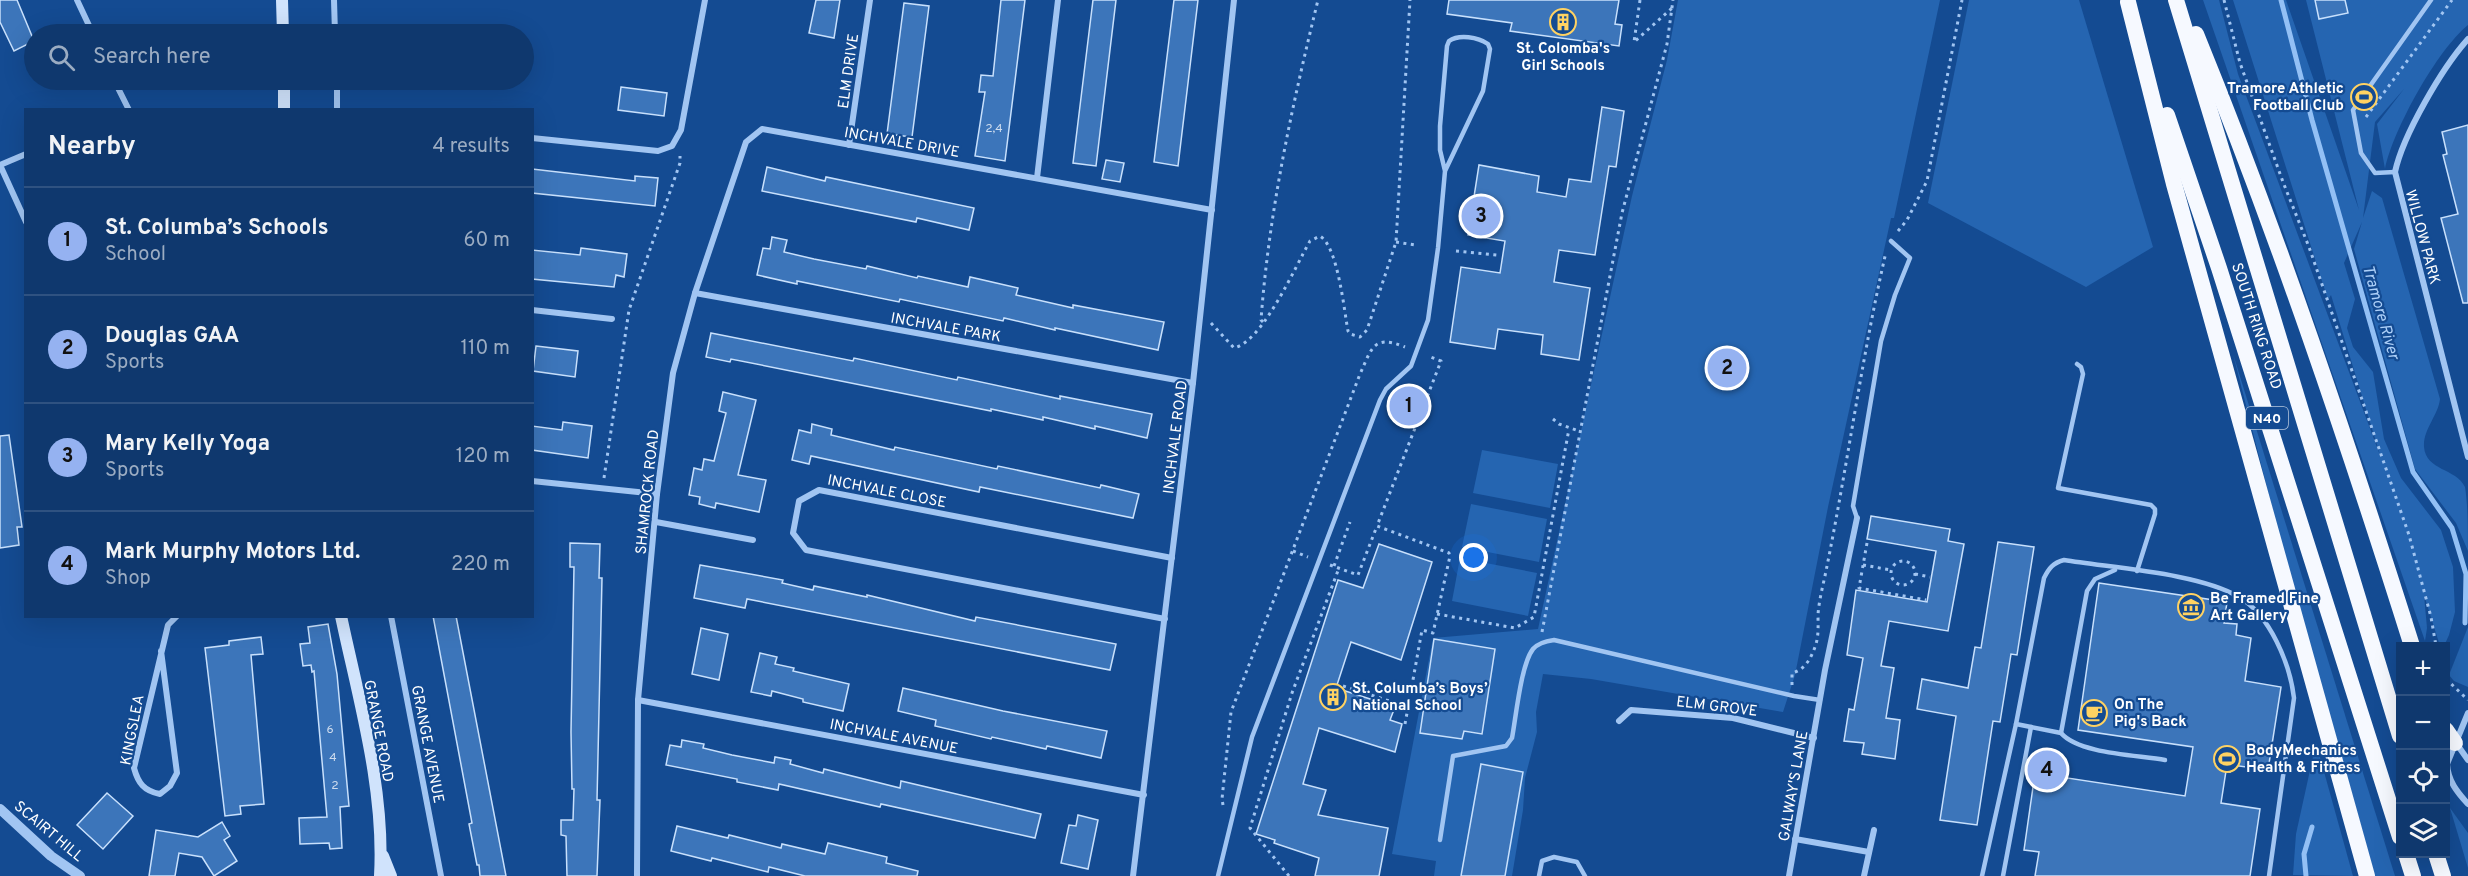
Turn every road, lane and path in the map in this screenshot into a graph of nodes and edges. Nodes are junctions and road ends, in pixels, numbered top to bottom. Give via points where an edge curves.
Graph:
1 (76, 0) edge
2 (282, 0) edge
3 (334, 0) edge
4 (705, 0) edge
5 (870, 0) edge
6 (1058, 0) edge
7 (1234, 0) edge
8 (1318, 0) edge
9 (1410, 0) edge
10 (1640, 0) edge
11 (1673, 0) edge
12 (2176, 0) edge
13 (2182, 0) edge
14 (2224, 0) edge
15 (2431, 0) edge
16 (2452, 0) edge
17 (2128, 1) edge
18 (1673, 7) junction
19 (88, 24) edge
20 (283, 24) edge
21 (335, 24) edge
22 (2468, 39) edge
23 (119, 90) edge
24 (284, 90) edge
25 (337, 90) edge
26 (128, 108) edge
27 (284, 108) edge
28 (338, 108) edge
29 (762, 129) joint
30 (681, 130) junction
31 (2356, 130) junction
32 (534, 138) edge
33 (849, 145) junction
34 (24, 155) edge
35 (1445, 171) junction
36 (2394, 172) junction
37 (1037, 178) junction
38 (1212, 210) junction
39 (24, 218) edge
40 (1891, 241) dead end
41 (1396, 242) junction
42 (1415, 245) dead end
43 (1456, 251) dead end
44 (1497, 255) dead end
45 (695, 293) junction
46 (534, 310) edge
47 (612, 318) dead end
48 (1200, 321) junction
49 (1263, 322) junction
50 (1410, 349) dead end
51 (1428, 356) dead end
52 (2077, 364) dead end
53 (1193, 383) junction
54 (1552, 419) dead end
55 (1569, 429) junction
56 (1580, 431) junction
57 (2468, 457) edge
58 (534, 481) edge
59 (603, 488) junction
60 (657, 494) junction
61 (1857, 518) joint
62 (656, 522) junction
63 (1350, 522) dead end
64 (1377, 526) junction
65 (753, 540) dead end
66 (1867, 543) dead end
67 (1293, 551) junction
68 (1308, 557) dead end
69 (1172, 558) junction
70 (1847, 562) junction
71 (1326, 563) dead end
72 (1863, 565) junction
73 (1334, 566) junction
74 (1339, 568) junction
75 (2117, 569) junction
76 (1891, 570) junction
77 (2137, 571) junction
78 (1915, 574) junction
79 (1930, 577) dead end
80 (1901, 585) junction
81 (1899, 595) junction
82 (1926, 600) dead end
83 (1437, 614) junction
84 (175, 618) edge
85 (341, 618) edge
86 (391, 618) edge
87 (1165, 619) junction
88 (2411, 642) edge
89 (2435, 642) edge
90 (1540, 644) junction
91 (161, 651) junction
92 (2450, 684) edge
93 (1344, 686) dead end
94 (2464, 699) dead end
95 (638, 700) junction
96 (1820, 700) junction
97 (1408, 707) junction
98 (2468, 713) edge
99 (1619, 721) dead end
100 (2396, 723) edge
101 (1405, 724) dead end
102 (2016, 724) junction
103 (2031, 727) junction
104 (2061, 734) junction
105 (2450, 736) edge
106 (1814, 738) junction
107 (2448, 750) edge
108 (2165, 760) dead end
109 (2468, 760) edge
110 (1144, 795) junction
111 (2468, 804) edge
112 (1225, 807) dead end
113 (0, 809) edge
114 (1244, 812) dead end
115 (1254, 814) junction
116 (2396, 824) edge
117 (1874, 830) dead end
118 (1795, 839) junction
119 (1440, 840) dead end
120 (382, 852) junction
121 (1869, 852) junction
122 (2407, 858) edge
123 (2437, 858) edge
124 (80, 876) edge
125 (380, 876) edge
126 (391, 876) edge
127 (441, 876) edge
128 (637, 876) edge
129 (1133, 876) edge
130 (1218, 876) edge
131 (1289, 876) edge
132 (1539, 876) edge
133 (1585, 876) edge
134 (1789, 876) edge
135 (1864, 876) edge
136 (1982, 876) edge
137 (2003, 876) edge
138 (2269, 876) edge
139 (2367, 876) edge
140 (2413, 876) edge
141 (2443, 876) edge

1 - 19 street
2 - 20 main road
3 - 21 street
4 - 30 street
5 - 33 street, ELM DRIVE
6 - 37 street
7 - 38 street, INCHVALE ROAD
8 - 49 path via 1278,177 1270,224
9 - 41 path
10 - 18 path via 1634,42
11 - 18 path
12 - 100 highway, SOUTH RING ROAD / N40
13 - 88 highway via 2247,160
14 - 89 path via 2240,63 2409,535
15 - 31 lane via 2353,110
16 - 31 path
17 - 116 highway, SOUTH RING ROAD / N40 via 2219,268
17 - 139 highway via 2178,196
18 - 56 path via 1667,44 1622,213
22 - 36 street, WILLOW PARK via 2433,89
23 - 26 street
24 - 27 main road
25 - 28 street
29 - 33 street, INCHVALE DRIVE
29 - 45 street, SHAMROCK ROAD via 746,142
30 - 32 street via 672,146 658,151
30 - 59 path via 680,163 629,310
31 - 36 lane via 2361,153 2374,173
33 - 37 street, INCHVALE DRIVE
34 - 39 street via 0,165
35 - 35 lane via 1440,126 1447,46 1457,37 1480,40 1490,49 1483,91
35 - 130 lane via 1428,320 1420,347 1411,366 1380,400 1322,549 1252,737
36 - 57 street, WILLOW PARK
37 - 38 street, INCHVALE DRIVE
38 - 48 street, INCHVALE ROAD
40 - 61 lane via 1910,258 1881,341 1853,506
41 - 42 path
41 - 49 path via 1363,336 1356,337 1348,331 1335,265 1329,245 1320,236 1310,242
43 - 44 path
45 - 53 street, INCHVALE PARK
45 - 60 street, SHAMROCK ROAD via 673,373
46 - 47 street
48 - 49 path via 1212,323 1234,348 1241,346
48 - 53 street, INCHVALE ROAD
50 - 67 path via 1396,343 1372,346
51 - 64 path via 1441,361
52 - 77 lane via 2083,374 2058,488 2151,505 2155,509
53 - 69 street, INCHVALE ROAD
54 - 55 path
55 - 56 path
55 - 83 path via 1534,617 1515,628
56 - 90 path
58 - 59 street
59 - 60 street
60 - 62 street, SHAMROCK ROAD
61 - 70 street, GALWAY'S LANE
62 - 65 street
62 - 95 street, SHAMROCK ROAD
63 - 73 path
64 - 74 path via 1358,575
64 - 83 path via 1449,553
66 - 72 path
67 - 68 path
67 - 112 path via 1231,711 1222,799
69 - 87 street, INCHVALE ROAD
69 - 87 street, INCHVALE CLOSE via 819,490 799,501 793,533 806,550
70 - 72 path
70 - 96 street, GALWAY'S LANE
71 - 73 path
72 - 76 path
72 - 81 path via 1859,588
73 - 74 path
74 - 115 path via 1292,693
75 - 77 lane
75 - 102 lane via 2064,560 2050,567 2044,578
75 - 104 lane via 2095,579 2087,591
76 - 78 path via 1895,563 1903,561 1910,563
76 - 80 path via 1894,581
77 - 138 lane via 2185,579 2241,598 2266,625 2281,650 2294,698
78 - 79 path
78 - 80 path
80 - 81 path
81 - 82 path
83 - 97 path via 1433,633 1422,630
84 - 91 street, KINGSLEA via 168,625
85 - 120 main road, GRANGE ROAD via 374,769
86 - 127 street, GRANGE AVENUE
87 - 110 street, INCHVALE ROAD
90 - 96 lane via 1554,640
90 - 119 lane via 1526,662 1512,738 1506,746 1453,756
91 - 91 street, KINGSLEA via 177,772 170,786 159,794 148,792 137,781 134,768
92 - 94 path
93 - 97 path
95 - 110 street, INCHVALE AVENUE
95 - 128 street, SHAMROCK ROAD
96 - 106 street, GALWAY'S LANE
97 - 101 path
98 - 105 street
99 - 106 street, ELM GROVE via 1631,710 1706,714 1758,722
102 - 103 lane
102 - 136 lane
103 - 104 lane
103 - 137 lane
104 - 108 lane via 2084,747
105 - 109 street
106 - 118 street, GALWAY'S LANE
107 - 111 street via 2448,773
110 - 129 street, INCHVALE ROAD
113 - 124 street, SCAIRT HILL via 51,856
114 - 115 path
115 - 131 path via 1250,828
117 - 121 street
118 - 121 street
118 - 134 street, GALWAY'S LANE
120 - 125 main road, GRANGE ROAD
120 - 126 main road, GRANGE ROAD
121 - 135 street
122 - 140 highway
123 - 141 highway
132 - 133 lane via 1542,861 1554,857 1577,862

